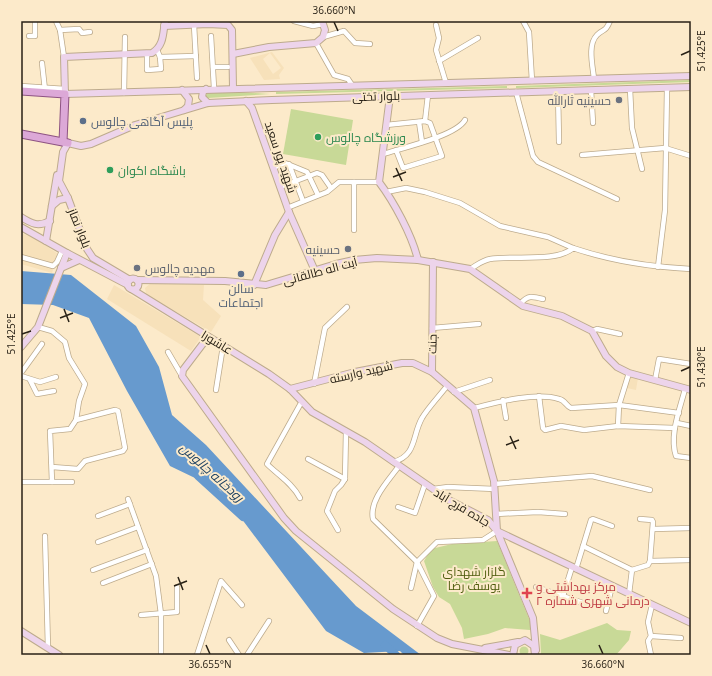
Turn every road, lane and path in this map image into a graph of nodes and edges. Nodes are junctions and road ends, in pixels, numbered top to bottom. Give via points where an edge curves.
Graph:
1 (35, 21) edge
2 (56, 21) edge
3 (294, 21) edge
4 (523, 21) edge
5 (610, 21) edge
6 (208, 22) edge
7 (322, 23) edge
8 (164, 24) edge
9 (194, 25) junction
10 (436, 25) dead end
11 (60, 30) junction
12 (90, 32) dead end
13 (29, 36) dead end
14 (211, 36) dead end
15 (125, 37) dead end
16 (323, 37) junction
17 (478, 38) dead end
18 (316, 43) junction
19 (370, 44) dead end
20 (156, 50) junction
21 (125, 54) junction
22 (147, 54) junction
23 (233, 54) junction
24 (196, 56) junction
25 (64, 57) junction
26 (160, 57) junction
27 (439, 61) junction
28 (42, 63) dead end
29 (213, 67) junction
30 (228, 67) dead end
31 (691, 76) edge
32 (197, 78) dead end
33 (594, 79) junction
34 (510, 81) junction
35 (532, 81) junction
36 (446, 83) junction
37 (352, 85) junction
38 (21, 86) edge
39 (691, 87) edge
40 (214, 88) junction
41 (233, 88) junction
42 (667, 88) junction
43 (206, 89) junction
44 (630, 89) junction
45 (182, 90) junction
46 (590, 90) junction
47 (21, 91) edge
48 (45, 91) junction
49 (558, 91) junction
50 (65, 92) junction
51 (514, 92) junction
52 (124, 93) junction
53 (428, 95) junction
54 (390, 96) junction
55 (257, 100) junction
56 (246, 101) junction
57 (208, 104) junction
58 (252, 108) junction
59 (182, 111) junction
60 (465, 120) dead end
61 (422, 121) junction
62 (593, 123) dead end
63 (386, 125) junction
64 (21, 134) edge
65 (436, 137) junction
66 (422, 142) junction
67 (559, 142) dead end
68 (66, 143) junction
69 (665, 148) junction
70 (396, 150) junction
71 (637, 151) junction
72 (383, 154) junction
73 (582, 155) dead end
74 (691, 156) edge
75 (289, 164) junction
76 (273, 168) junction
77 (642, 169) dead end
78 (310, 176) junction
79 (296, 181) junction
80 (354, 182) junction
81 (379, 182) junction
82 (280, 187) junction
83 (331, 188) junction
84 (386, 192) junction
85 (318, 195) junction
86 (68, 198) junction
87 (617, 199) dead end
88 (303, 201) junction
89 (52, 206) junction
90 (288, 210) junction
91 (21, 217) edge
92 (50, 221) junction
93 (21, 227) edge
94 (354, 230) dead end
95 (46, 241) junction
96 (573, 248) junction
97 (64, 252) junction
98 (21, 257) edge
99 (79, 260) junction
100 (418, 260) junction
101 (433, 262) junction
102 (658, 267) junction
103 (61, 268) junction
104 (470, 269) junction
105 (691, 269) edge
106 (315, 271) junction
107 (129, 282) junction
108 (137, 285) junction
109 (254, 285) junction
110 (543, 299) dead end
111 (520, 304) junction
112 (347, 307) dead end
113 (479, 324) dead end
114 (38, 327) junction
115 (432, 328) junction
116 (592, 331) junction
117 (620, 334) dead end
118 (208, 337) junction
119 (42, 344) dead end
120 (223, 346) junction
121 (21, 347) edge
122 (168, 352) dead end
123 (691, 364) edge
124 (432, 372) junction
125 (21, 373) edge
126 (629, 373) junction
127 (21, 376) edge
128 (182, 376) junction
129 (56, 377) dead end
130 (30, 380) junction
131 (490, 380) dead end
132 (655, 380) junction
133 (314, 384) junction
134 (447, 386) junction
135 (290, 389) junction
136 (216, 390) dead end
137 (688, 390) edge
138 (54, 391) dead end
139 (454, 392) junction
140 (539, 396) junction
141 (503, 400) junction
142 (301, 402) junction
143 (619, 405) junction
144 (474, 408) junction
145 (679, 413) junction
146 (506, 418) dead end
147 (76, 420) junction
148 (676, 425) junction
149 (618, 426) junction
150 (691, 426) edge
151 (346, 431) junction
152 (691, 458) edge
153 (308, 459) dead end
154 (393, 462) junction
155 (52, 466) junction
156 (399, 466) junction
157 (344, 479) junction
158 (21, 482) edge
159 (52, 482) junction
160 (72, 482) dead end
161 (425, 484) junction
162 (494, 486) junction
163 (433, 489) junction
164 (650, 490) dead end
165 (300, 498) dead end
166 (398, 507) dead end
167 (496, 514) junction
168 (565, 514) dead end
169 (98, 516) dead end
170 (640, 519) dead end
171 (612, 526) dead end
172 (138, 527) junction
173 (691, 528) edge
174 (653, 529) junction
175 (338, 530) dead end
176 (497, 531) junction
177 (45, 536) dead end
178 (98, 542) dead end
179 (583, 546) junction
180 (147, 550) junction
181 (691, 560) edge
182 (650, 561) junction
183 (417, 562) junction
184 (152, 564) junction
185 (574, 568) junction
186 (93, 570) dead end
187 (632, 570) junction
188 (103, 583) dead end
189 (612, 586) junction
190 (177, 587) dead end
191 (536, 587) dead end
192 (411, 588) dead end
193 (629, 594) junction
194 (562, 596) junction
195 (583, 604) dead end
196 (242, 605) dead end
197 (652, 605) junction
198 (606, 611) dead end
199 (160, 614) junction
200 (141, 616) dead end
201 (269, 621) dead end
202 (691, 623) edge
203 (417, 626) junction
204 (21, 631) edge
205 (535, 632) junction
206 (652, 636) junction
207 (681, 638) dead end
208 (229, 640) dead end
209 (525, 640) junction
210 (518, 642) junction
211 (48, 648) junction
212 (482, 649) junction
213 (536, 653) edge
214 (59, 655) edge
215 (161, 655) edge
216 (197, 655) edge
217 (239, 655) edge
218 (247, 655) edge
219 (509, 655) edge
220 (513, 655) edge
221 (651, 655) edge

1 - 13 street via 35,36
2 - 11 street
3 - 7 street via 313,26
4 - 35 street via 529,32
5 - 33 street via 606,30 597,35 591,48
6 - 9 street
6 - 23 street via 228,25 232,30
7 - 16 street via 325,30
8 - 9 street
8 - 20 street via 162,41
9 - 24 street
10 - 27 street via 439,38 436,50
11 - 12 street via 79,29 82,33
11 - 25 street
14 - 29 street
15 - 21 street
16 - 18 street
16 - 19 street via 344,31 355,43
17 - 27 street
18 - 23 street via 269,46
18 - 37 street via 334,75 348,79
20 - 22 street
20 - 26 street
21 - 22 street
21 - 25 street
21 - 52 street
22 - 26 street via 147,70 161,69
23 - 41 street
24 - 26 street
24 - 32 street
25 - 50 street
27 - 36 street
28 - 48 street
29 - 30 street
29 - 40 street
31 - 33 street, بلوار تختی
33 - 35 street, بلوار تختی
34 - 35 street, بلوار تختی
34 - 36 street, بلوار تختی
34 - 51 street
36 - 37 street, بلوار تختی
37 - 41 street, بلوار تختی
38 - 48 street
39 - 42 street, بلوار تختی
40 - 41 street, بلوار تختی
40 - 43 street, بلوار تختی
42 - 44 street, بلوار تختی
42 - 69 street
43 - 45 street, بلوار تختی
43 - 57 street via 202,97
44 - 46 street, بلوار تختی
44 - 71 street via 632,128
45 - 52 street, بلوار تختی
45 - 59 street via 189,99 188,106
46 - 49 street, بلوار تختی
46 - 62 street
47 - 48 main road
48 - 50 main road
49 - 51 street, بلوار تختی
49 - 67 street
50 - 52 street, بلوار تختی
50 - 68 main road
51 - 53 street, بلوار تختی
51 - 87 street via 533,156 538,162
53 - 54 street, بلوار تختی
53 - 61 street
54 - 55 street, بلوار تختی
54 - 63 street
55 - 56 street, بلوار تختی
55 - 58 street
56 - 57 street, بلوار تختی
56 - 58 street, شهید پور سعید
57 - 59 street, بلوار تختی
58 - 76 street, شهید پور سعید
59 - 68 street, بلوار تختی via 135,125 91,144 81,146
60 - 65 street via 461,126
61 - 63 street
61 - 65 street via 430,123
61 - 66 street
63 - 72 street
64 - 68 main road
65 - 66 street
65 - 70 street via 442,156 403,168
66 - 70 street
68 - 86 street, بلوار نماز via 59,181
68 - 89 street
69 - 71 street
69 - 74 street
69 - 102 street via 665,210
70 - 72 street
71 - 73 street
71 - 77 street
72 - 81 street
75 - 76 street
75 - 78 street
75 - 79 street
76 - 82 street, شهید پور سعید
78 - 79 street
78 - 83 street via 317,173 322,175
78 - 85 street
79 - 82 street
79 - 88 street
80 - 81 street
80 - 83 street via 339,182
80 - 94 street
81 - 84 street
82 - 90 street, شهید پور سعید
83 - 85 street
84 - 96 street via 406,188 425,192 460,203 500,226 548,237
84 - 100 street via 415,248
85 - 88 street
86 - 89 street via 59,200
86 - 107 street, بلوار نماز via 87,249 93,258
88 - 90 street
89 - 92 street
90 - 106 street, شهید پور سعید
90 - 109 street, شهید پور سعید
91 - 92 street via 36,226
92 - 95 street
93 - 95 street, بلوار نماز
95 - 97 street, بلوار نماز
96 - 102 street via 617,260
96 - 104 street via 567,254 491,259
97 - 98 street via 53,266
97 - 99 street, بلوار نماز
97 - 103 street
99 - 103 street
99 - 107 street, بلوار نماز
100 - 101 street, آیت اله طالقانی
100 - 106 street, آیت اله طالقانی via 354,260
101 - 104 street, آیت اله طالقانی
101 - 115 street, جنت
102 - 105 street
103 - 114 street
104 - 111 street, آیت اله طالقانی
106 - 109 street, آیت اله طالقانی via 266,285
107 - 108 street
107 - 108 street
108 - 109 street, آیت اله طالقانی via 148,280 224,281
108 - 118 street, عاشورا via 144,296
110 - 111 street via 526,297
111 - 116 street, آیت اله طالقانی via 562,316
112 - 133 street via 325,328
113 - 115 street
114 - 121 street
114 - 147 street via 52,331 66,342 69,358 85,384
115 - 124 street, جنت
116 - 117 street via 597,329
116 - 126 street via 606,356 617,367
118 - 120 street, عاشورا
118 - 128 street via 183,370
119 - 125 street
120 - 135 street, عاشورا
120 - 136 street
122 - 128 street
123 - 132 street via 659,359
124 - 133 street, شهید وارسته via 413,363 402,363 355,372
124 - 134 street, جنت
126 - 132 street
126 - 143 street
127 - 130 street
128 - 203 street via 296,531
129 - 130 street via 40,382
130 - 138 street via 37,394
131 - 139 street
132 - 137 street
133 - 135 street, شهید وارسته
134 - 139 street, جنت
134 - 154 street via 422,417 410,451 405,458
135 - 142 street, جاده فرج آباد
137 - 145 street
139 - 144 street, جنت
140 - 141 street
140 - 143 street via 562,400 571,408
140 - 149 street via 543,428 546,430 561,426 584,430
141 - 144 street
141 - 146 street
142 - 151 street, جاده فرج آباد via 312,412
142 - 165 street via 267,464 284,477
143 - 145 street via 656,412
143 - 149 street
144 - 162 street
145 - 148 street
147 - 155 street via 70,429 50,431
147 - 155 street via 115,410 118,412 126,448 85,461 78,469
148 - 149 street
148 - 150 street
148 - 152 street via 676,456
151 - 154 street, جاده فرج آباد
151 - 157 street
153 - 157 street
154 - 156 street, جاده فرج آباد
155 - 159 street
156 - 161 street, جاده فرج آباد
156 - 183 street via 376,498 372,516
157 - 175 street via 335,491 327,511
158 - 159 street
159 - 160 street
161 - 163 street, جاده فرج آباد
161 - 166 street via 415,512
162 - 163 street via 448,486
162 - 164 street via 592,476
162 - 167 street
163 - 176 street, جاده فرج آباد via 488,520
167 - 168 street
167 - 176 street
169 - 172 street via 129,502
170 - 174 street via 652,520
171 - 179 street via 591,520
172 - 178 street
172 - 180 street
173 - 174 street
174 - 182 street
176 - 183 street via 483,540 437,542
176 - 185 street, جاده فرج آباد
176 - 205 street via 533,618
177 - 211 street
179 - 185 street
179 - 187 street
180 - 184 street
180 - 186 street
181 - 182 street
182 - 187 street via 648,565
183 - 192 street
183 - 203 street via 434,596
184 - 188 street
184 - 199 street via 156,576
185 - 189 street, جاده فرج آباد
185 - 194 street
187 - 193 street
189 - 193 street, جاده فرج آباد
189 - 198 street
190 - 199 street via 177,612
191 - 194 street
193 - 197 street, جاده فرج آباد
194 - 195 street
196 - 216 street via 221,581
197 - 202 street, جاده فرج آباد
197 - 206 street via 648,622
199 - 200 street
199 - 215 street
201 - 218 street
203 - 212 street via 442,640
204 - 211 street
205 - 209 street
205 - 213 street
206 - 207 street
206 - 221 street via 648,642
208 - 217 street
209 - 210 street
209 - 213 street via 532,643
210 - 212 street
210 - 220 street
211 - 214 street
212 - 219 street

